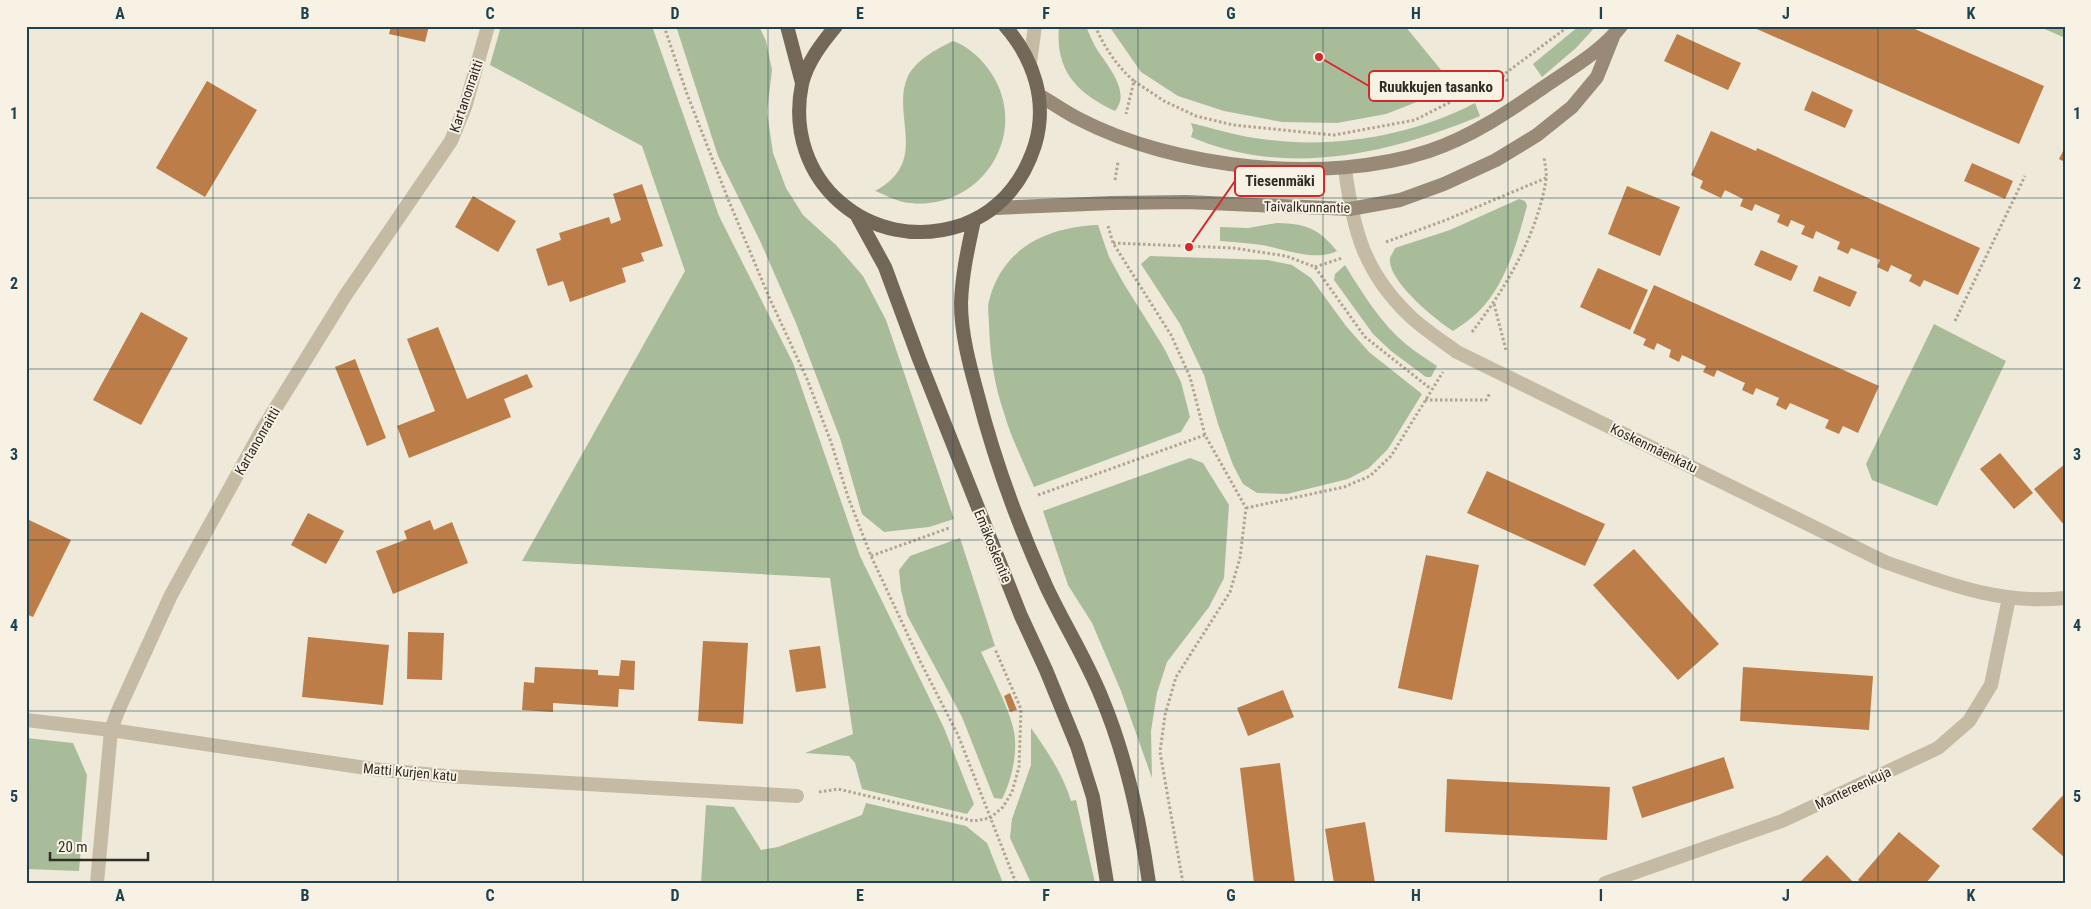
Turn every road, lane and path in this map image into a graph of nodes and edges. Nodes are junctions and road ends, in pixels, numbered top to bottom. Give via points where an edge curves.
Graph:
1 (488, 26) edge
2 (664, 26) edge
3 (787, 26) edge
4 (836, 26) edge
5 (1005, 26) edge
6 (1035, 26) edge
7 (1095, 26) edge
8 (1569, 26) edge
9 (1617, 32) edge
10 (1030, 62) junction
11 (1134, 81) junction
12 (802, 83) junction
13 (1040, 96) junction
14 (1121, 138) junction
15 (1345, 169) junction
16 (2025, 176) dead end
17 (1546, 178) dead end
18 (1112, 203) junction
19 (995, 208) junction
20 (1350, 209) junction
21 (857, 216) junction
22 (974, 220) junction
23 (1113, 243) junction
24 (1362, 250) junction
25 (1314, 268) junction
26 (1955, 321) dead end
27 (1431, 389) dead end
28 (1206, 435) junction
29 (1038, 495) dead end
30 (949, 528) dead end
31 (870, 556) junction
32 (2009, 598) junction
33 (2065, 598) edge
34 (995, 649) dead end
35 (26, 720) edge
36 (111, 730) junction
37 (797, 796) joint
38 (990, 818) junction
39 (97, 883) edge
40 (1016, 883) edge
41 (1107, 883) edge
42 (1149, 883) edge
43 (1183, 883) edge
44 (1605, 883) edge

1 - 36 street, Kartanonraitti via 465,107 450,141 345,296 262,430 171,595
2 - 31 path via 728,199 807,379
3 - 12 main road
4 - 12 main road via 818,48
5 - 10 main road via 1018,40
6 - 10 street
7 - 11 path via 1119,68
8 - 11 path via 1503,75 1415,120 1334,134 1233,126 1196,116 1164,101
9 - 15 main road, Taivalkunnantie via 1481,129 1430,151 1388,163
9 - 20 main road, Taivalkunnantie via 1597,77 1572,107 1537,135 1496,160 1444,184 1400,200
10 - 13 main road
11 - 14 path
12 - 21 main road via 799,113 803,144 815,172 828,191
13 - 14 main road, Taivalkunnantie
13 - 19 main road via 1039,131 1029,165 1015,187
14 - 15 main road, Taivalkunnantie via 1218,161 1277,169
14 - 18 path
15 - 20 street, Koskenmäenkatu
16 - 26 path
17 - 24 path via 1446,220
18 - 19 main road, Taivalkunnantie
18 - 20 main road, Taivalkunnantie via 1186,202
18 - 23 path via 1107,223
19 - 22 main road
20 - 24 street, Koskenmäenkatu
21 - 22 main road via 885,228 915,233 945,230
21 - 41 main road, Emäkoskentie via 885,267 1020,616 1077,746 1093,797
22 - 42 main road via 963,271 961,304 969,363 988,436 1028,545 1098,688 1118,742 1142,837
23 - 25 path via 1233,248 1286,256
23 - 28 path via 1172,335 1190,377
24 - 25 path
24 - 32 street, Koskenmäenkatu via 1394,298 1412,317 1457,352 1885,562 1960,588
25 - 27 path via 1365,337
28 - 29 path
28 - 43 path via 1246,508 1240,558 1230,592 1176,677 1165,715 1160,752
30 - 31 path
31 - 38 path via 958,735
32 - 33 street, Koskenmäenkatu
32 - 44 street, Mantereenkuja via 1991,685 1969,722 1938,748 1782,821
34 - 38 path via 1021,709 1019,767 1012,792 1003,807
35 - 36 street, Matti Kurjen katu
36 - 37 street, Matti Kurjen katu via 373,769
36 - 39 street, Kartanonraitti
37 - 38 path via 838,789 974,821
38 - 40 path

